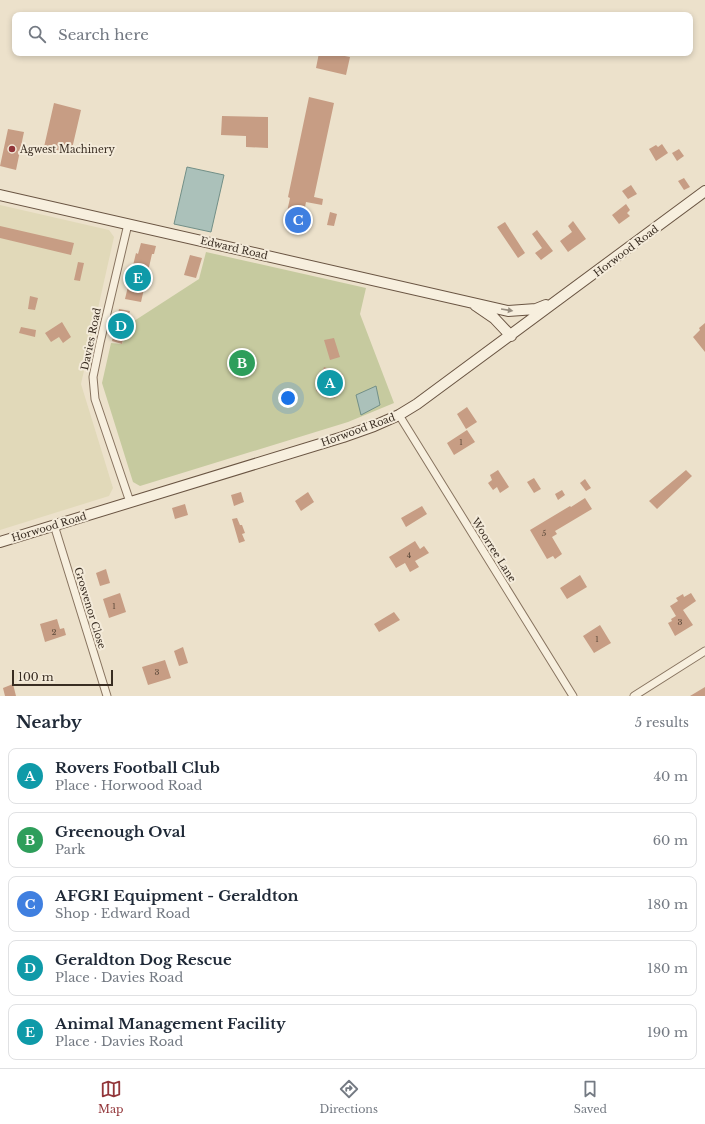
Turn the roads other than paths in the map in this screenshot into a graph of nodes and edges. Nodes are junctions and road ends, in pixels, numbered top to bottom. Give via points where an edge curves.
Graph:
1 (705, 192) edge
2 (0, 195) edge
3 (128, 224) junction
4 (564, 296) junction
5 (469, 301) junction
6 (511, 336) junction
7 (399, 415) junction
8 (130, 502) junction
9 (54, 525) junction
10 (0, 542) edge
11 (705, 652) edge
12 (107, 696) edge
13 (573, 696) edge
14 (634, 696) edge

1 - 4 main road, Horwood Road
2 - 3 main road, Edward Road
3 - 5 main road, Edward Road
3 - 8 street, Davies Road via 93,377 95,399
5 -> 4 main road, Edward Road via 523,311 536,309
4 - 6 main road, Horwood Road
5 - 6 main road, Edward Road via 494,318
6 - 7 main road, Horwood Road
7 - 8 main road, Horwood Road via 343,437
7 - 13 street, Woorree Lane
8 - 9 main road, Horwood Road
9 - 10 main road, Horwood Road
9 - 12 street, Grosvenor Close
11 - 14 street

